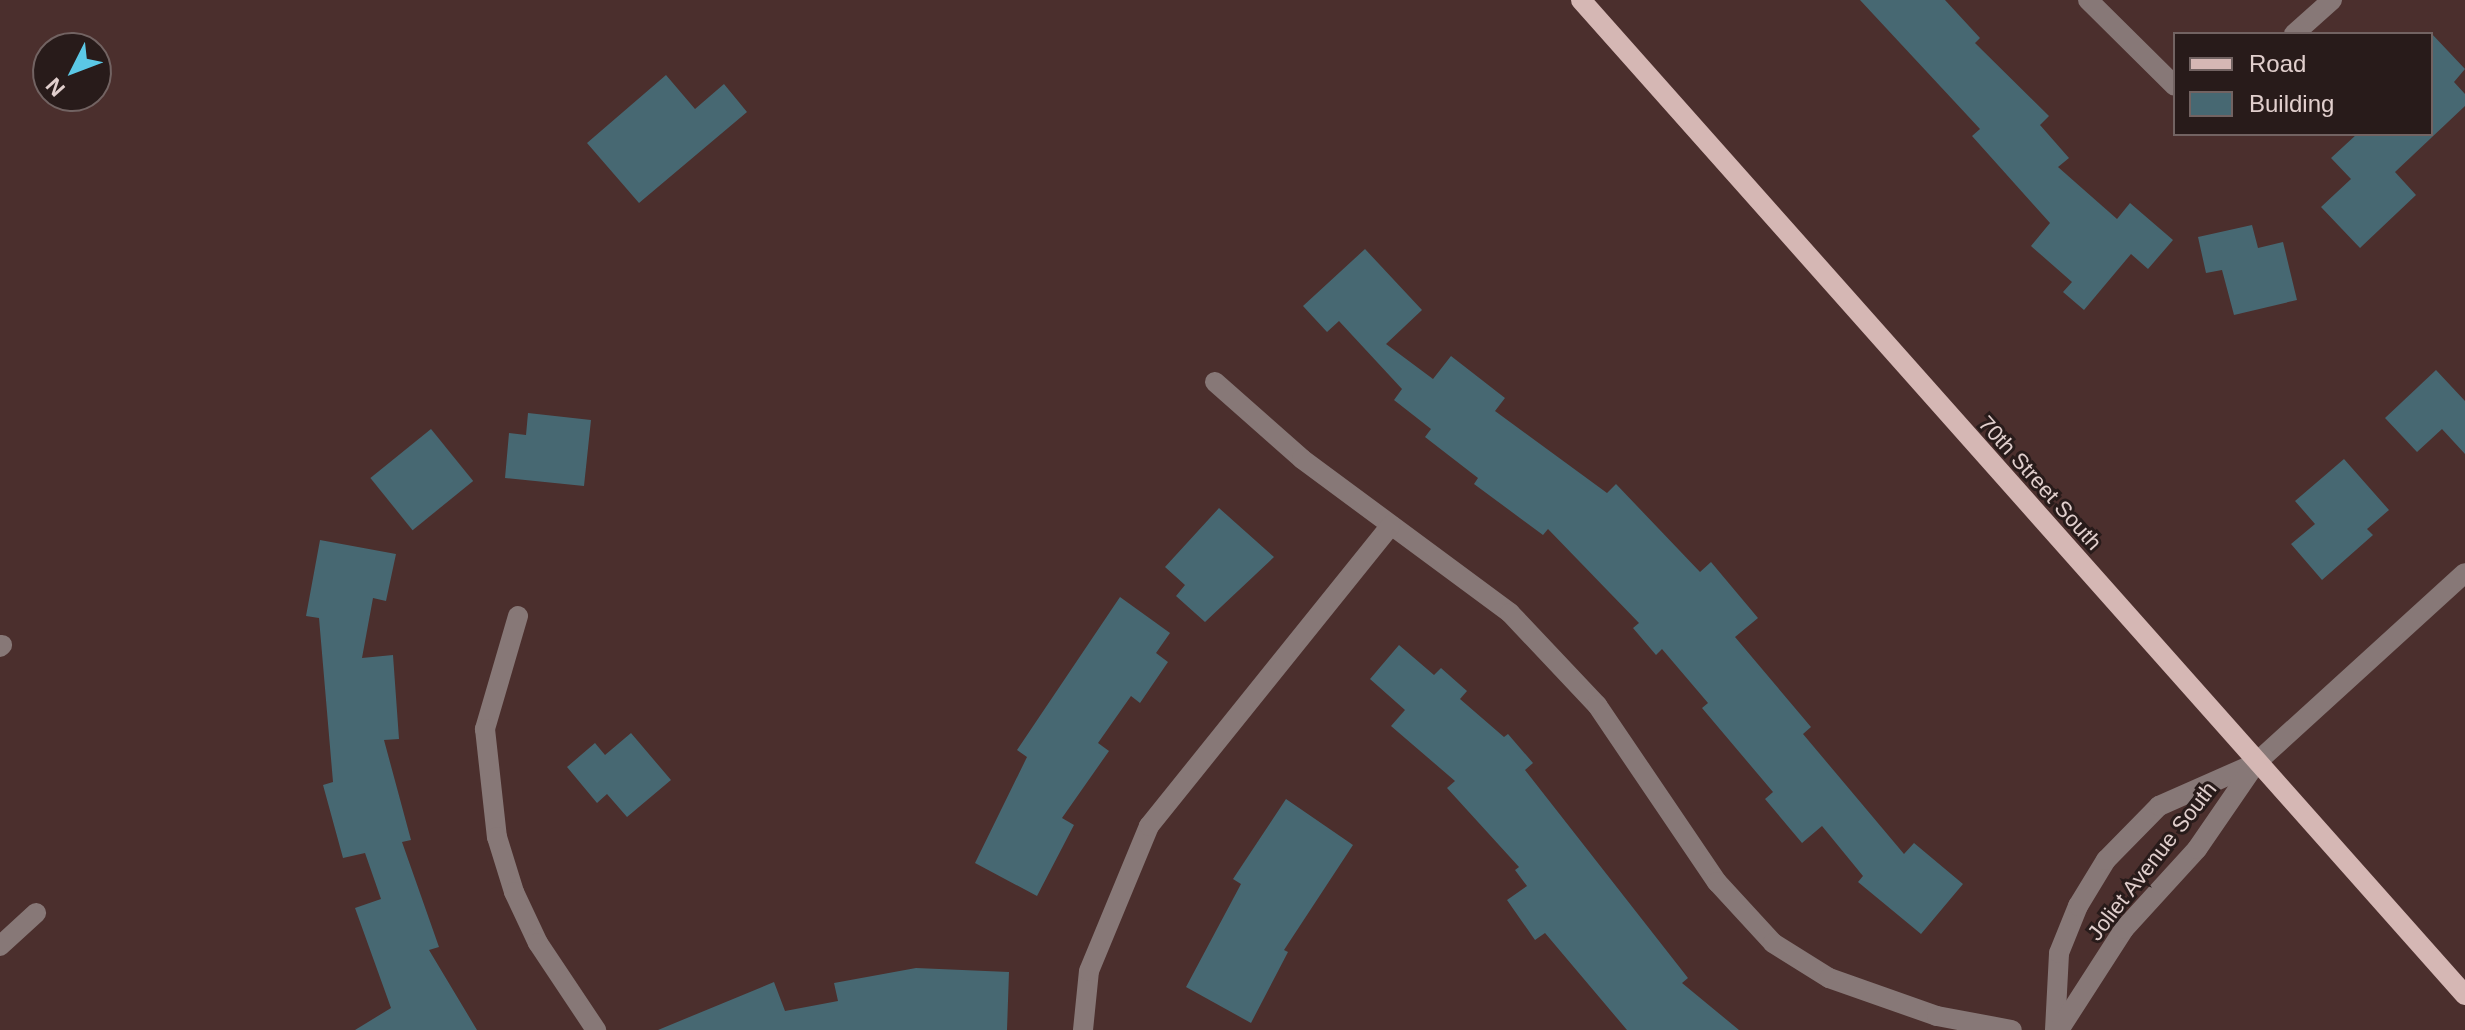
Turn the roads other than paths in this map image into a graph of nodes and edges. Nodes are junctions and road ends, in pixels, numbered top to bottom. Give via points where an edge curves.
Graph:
1 (1581, 0) edge
2 (2088, 0) edge
3 (2332, 0) edge
4 (2296, 32) edge
5 (2173, 84) edge
6 (1215, 382) dead end
7 (1391, 525) junction
8 (2465, 573) edge
9 (518, 616) dead end
10 (2256, 763) junction
11 (36, 913) dead end
12 (0, 946) edge
13 (2465, 995) edge
14 (596, 1030) edge
15 (1083, 1030) edge
16 (2012, 1030) edge
17 (2057, 1030) edge

1 - 10 main road, 70th Street South
2 - 5 street
3 - 4 street
6 - 7 street via 1302,459
7 - 15 street via 1149,826 1089,971
7 - 16 street via 1510,613 1597,705 1717,882 1773,943 1829,978 1937,1016
8 - 10 street, Joliet Avenue South
9 - 14 street via 485,729 497,837 532,930
10 - 13 main road, 70th Street South
10 - 17 street, Joliet Avenue South via 2197,849 2124,929
10 - 17 street, Joliet Avenue South via 2159,806 2106,860 2078,906 2059,953
11 - 12 street

